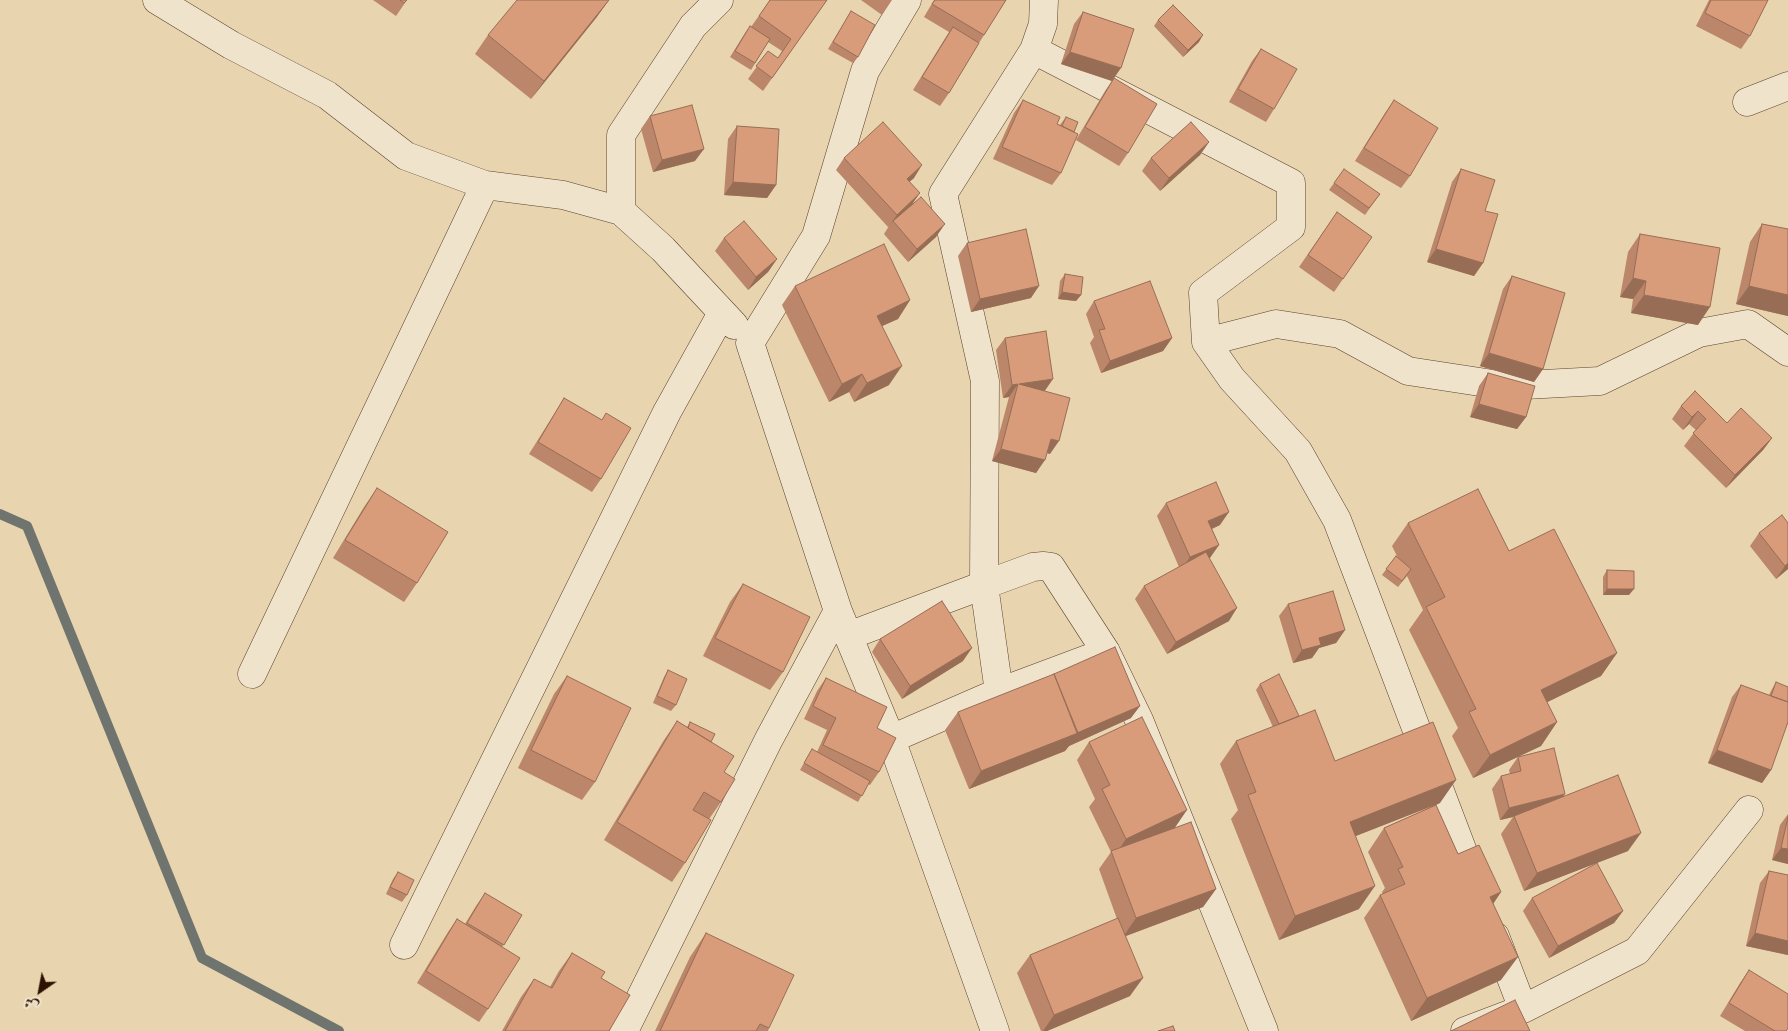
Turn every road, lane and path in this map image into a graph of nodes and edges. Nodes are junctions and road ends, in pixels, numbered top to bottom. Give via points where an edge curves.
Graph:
1 (157, 0) edge
2 (720, 0) edge
3 (906, 0) edge
4 (1044, 0) edge
5 (1034, 50) junction
6 (1788, 86) edge
7 (1747, 102) dead end
8 (485, 185) junction
9 (621, 211) junction
10 (722, 313) junction
11 (1206, 342) junction
12 (750, 343) junction
13 (1788, 352) edge
14 (984, 585) junction
15 (843, 624) junction
16 (1106, 652) junction
17 (252, 674) dead end
18 (999, 692) junction
19 (891, 739) junction
20 (1749, 810) dead end
21 (404, 945) dead end
22 (1523, 1009) junction
23 (624, 1031) edge
24 (995, 1031) edge
25 (1264, 1031) edge
26 (1466, 1031) edge

1 - 8 street via 231,45 327,95 406,156
2 - 9 street via 693,26 621,135
3 - 12 street via 865,71 816,236
4 - 5 street via 1043,24
5 - 11 street via 1291,183 1291,227 1203,293
5 - 14 street via 943,194 985,381
6 - 7 street
8 - 9 street via 563,195
8 - 17 street
9 - 10 street via 664,248
10 - 12 street
10 - 21 street via 667,412
11 - 13 street via 1276,324 1340,334 1408,371 1506,386 1600,381 1699,333 1748,324
11 - 22 street via 1232,379 1298,451 1337,520
12 - 15 street
14 - 15 street
14 - 16 street via 1033,567 1051,567
14 - 18 street
15 - 19 street
15 - 23 street via 769,739
16 - 18 street
16 - 25 street via 1139,720
18 - 19 street
19 - 24 street
20 - 22 street via 1637,951
22 - 26 street

